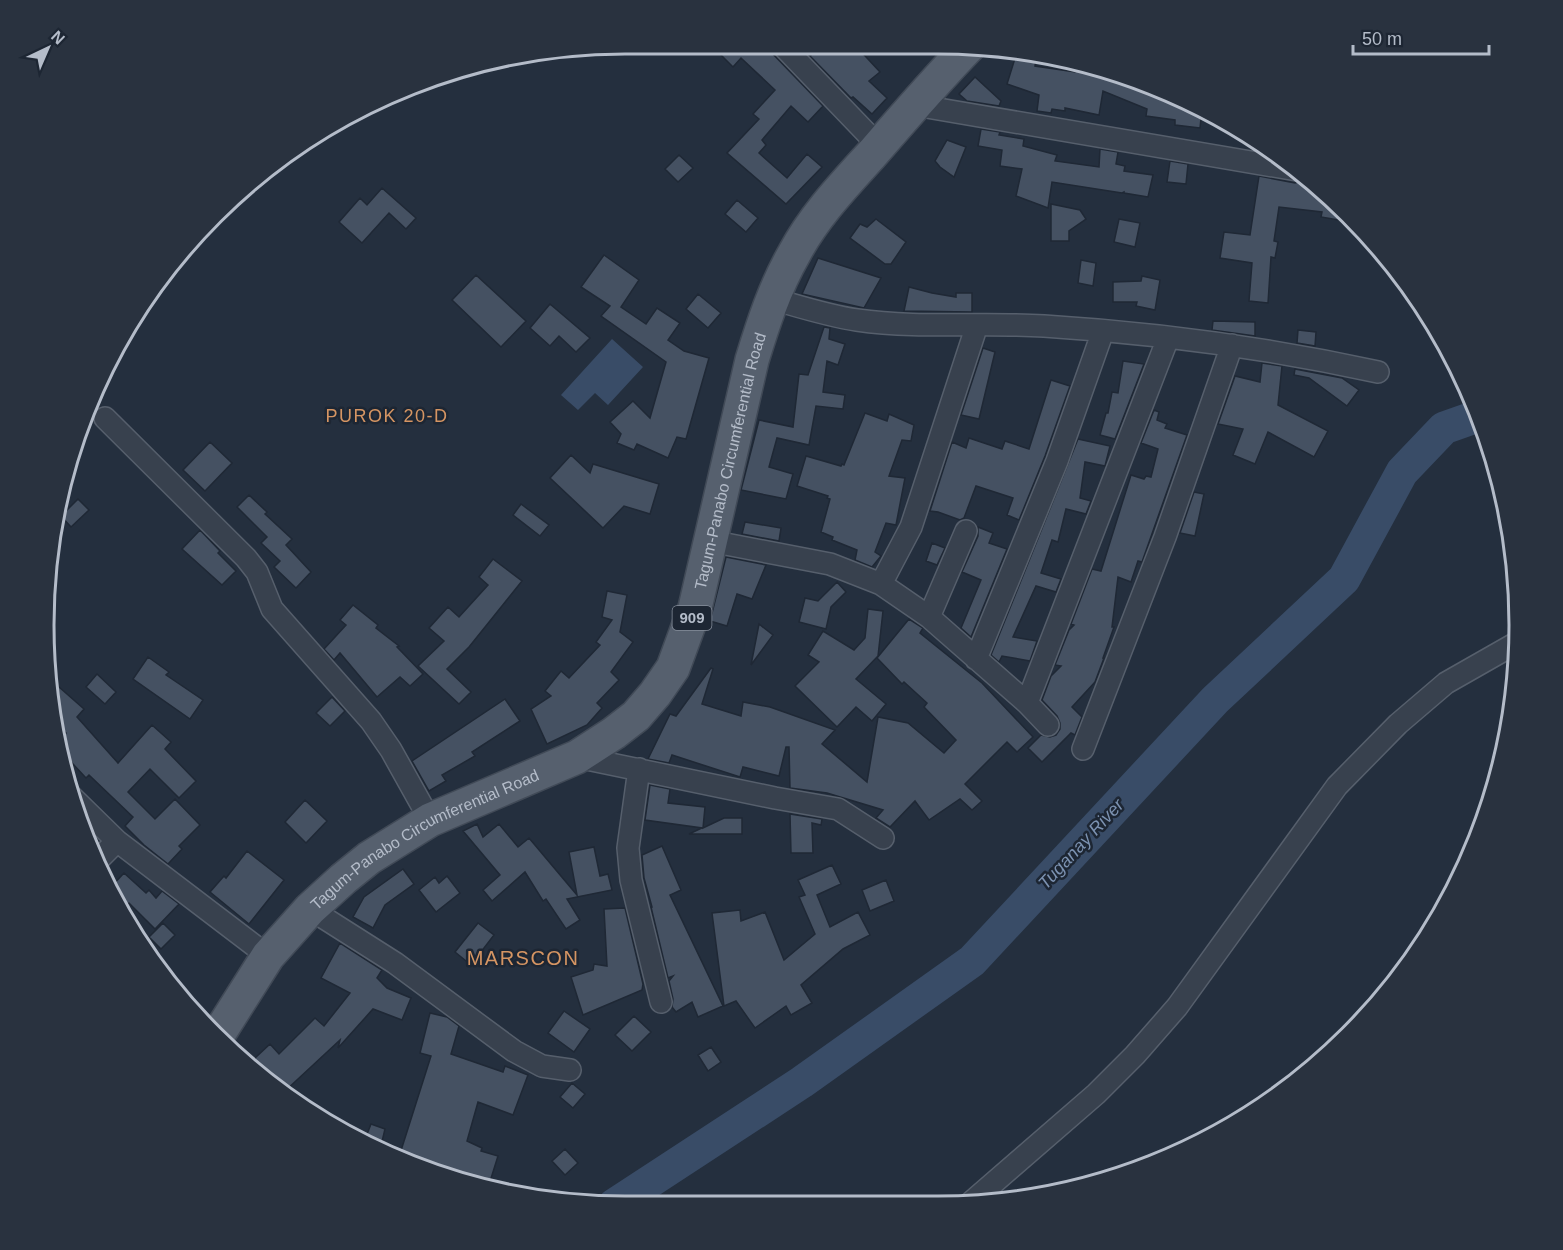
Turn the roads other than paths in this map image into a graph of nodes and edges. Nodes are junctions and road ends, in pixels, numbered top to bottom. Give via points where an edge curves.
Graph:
1 (792, 54) edge
2 (961, 55) edge
3 (915, 105) junction
4 (879, 146) junction
5 (1279, 167) edge
6 (773, 299) junction
7 (977, 325) junction
8 (1103, 331) junction
9 (1168, 338) junction
10 (1232, 345) junction
11 (1378, 372) dead end
12 (105, 418) dead end
13 (966, 531) dead end
14 (710, 541) junction
15 (881, 584) junction
16 (929, 617) junction
17 (1508, 647) edge
18 (976, 659) junction
19 (1027, 703) junction
20 (1048, 725) dead end
21 (1083, 749) dead end
22 (577, 757) junction
23 (639, 770) junction
24 (84, 809) edge
25 (430, 820) junction
26 (883, 838) dead end
27 (117, 841) junction
28 (102, 856) edge
29 (310, 909) junction
30 (268, 956) junction
31 (661, 1002) dead end
32 (222, 1029) edge
33 (570, 1070) dead end
34 (980, 1194) edge

1 - 4 street
2 - 3 main road, Tagum-Panabo Circumferential Road / 909
3 - 4 main road, Tagum-Panabo Circumferential Road / 909
3 - 5 street
4 - 6 main road, Tagum-Panabo Circumferential Road / 909 via 819,214 795,252
6 - 7 street via 857,320
6 - 14 main road, Tagum-Panabo Circumferential Road / 909 via 752,360
7 - 8 street
7 - 15 street via 911,527
8 - 9 street
8 - 18 street via 1057,461
9 - 10 street
9 - 19 street
10 - 11 street
10 - 21 street via 1165,537
12 - 25 street via 246,558 257,572 272,609 371,721
13 - 16 street
14 - 15 street via 830,564
14 - 22 main road, Tagum-Panabo Circumferential Road / 909 via 695,608 674,668 636,716
15 - 16 street
16 - 18 street
17 - 34 street via 1446,683 1398,724 1337,786 1177,1007 1096,1094
18 - 19 street
19 - 20 street
22 - 23 street
22 - 25 main road, Tagum-Panabo Circumferential Road / 909
23 - 26 street via 838,809
23 - 31 street via 628,848
24 - 27 street
25 - 29 main road, Tagum-Panabo Circumferential Road / 909 via 369,858
27 - 28 street
27 - 30 street
29 - 30 main road, Tagum-Panabo Circumferential Road / 909
29 - 33 street via 403,969 514,1051 542,1066
30 - 32 main road, Tagum-Panabo Circumferential Road / 909

